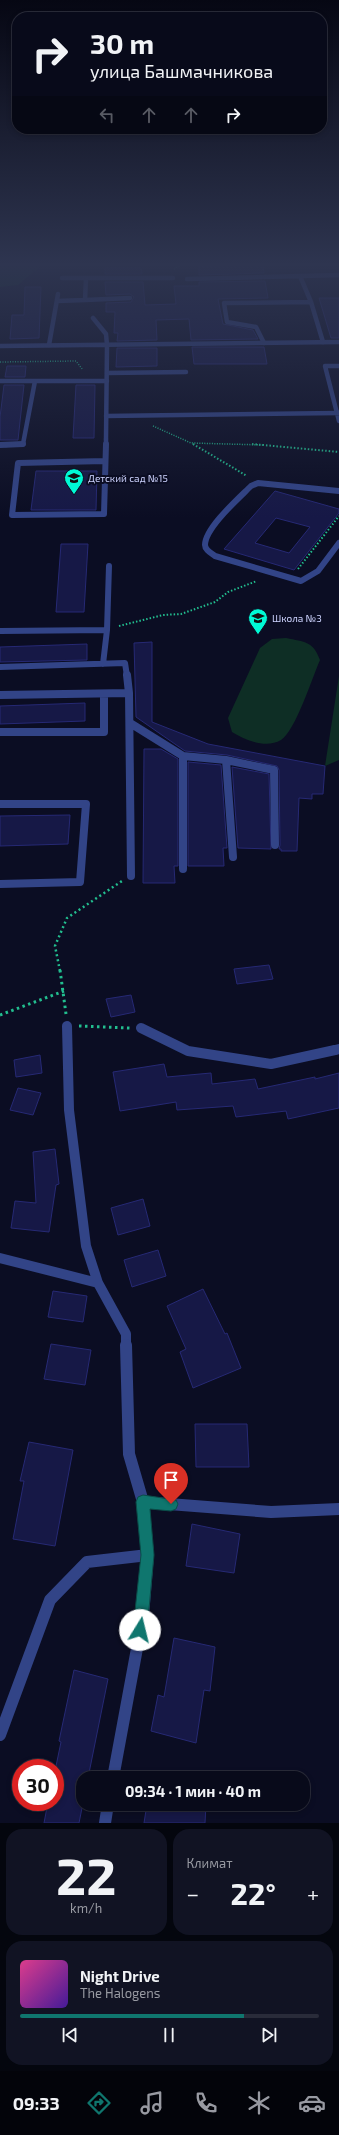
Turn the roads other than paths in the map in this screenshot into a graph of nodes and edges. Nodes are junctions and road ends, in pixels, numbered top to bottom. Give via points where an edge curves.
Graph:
1 (107, 348) edge
2 (339, 366) edge
3 (186, 372) dead end
4 (107, 373) junction
5 (35, 381) junction
6 (107, 381) junction
7 (0, 382) edge
8 (338, 413) edge
9 (106, 416) junction
10 (339, 421) edge
11 (0, 445) edge
12 (105, 461) junction
13 (339, 491) edge
14 (339, 543) edge
15 (109, 566) dead end
16 (107, 630) junction
17 (0, 631) edge
18 (103, 664) junction
19 (0, 667) edge
20 (129, 693) junction
21 (104, 694) junction
22 (0, 695) edge
23 (130, 723) junction
24 (0, 732) edge
25 (183, 756) junction
26 (226, 760) junction
27 (0, 804) edge
28 (275, 845) dead end
29 (233, 857) dead end
30 (183, 869) dead end
31 (131, 876) road end
32 (0, 884) edge
33 (67, 1026) road end
34 (141, 1028) road end
35 (337, 1050) edge
36 (0, 1258) edge
37 (98, 1283) junction
38 (143, 1502) junction
39 (339, 1509) edge
40 (148, 1555) junction
41 (0, 1735) edge
42 (114, 1771) edge
43 (107, 1811) edge
44 (105, 1823) edge

1 - 4 street
2 - 8 street via 325,366
3 - 4 street
4 - 6 street
5 - 6 street
5 - 7 street
5 - 11 street via 23,444
6 - 9 street
8 - 9 street
8 - 10 street
9 - 12 street
12 - 12 street via 104,514 12,515 18,462
13 - 14 street via 258,483 251,486 209,532 205,544 208,551 215,556 301,580 310,578
15 - 16 street
16 - 17 street
16 - 18 street
18 - 19 street
18 - 20 street via 125,663
20 - 21 street
20 - 23 street
21 - 22 street
21 - 24 street via 104,732
23 - 25 street
23 - 31 street
25 - 26 street
25 - 30 street
26 - 28 street via 274,770
26 - 29 street
27 - 32 street via 86,804 80,882
33 - 37 street via 69,1110 86,1246
34 - 35 street via 188,1052 271,1064
36 - 37 street
37 - 38 street via 126,1334 130,1454
38 - 39 street via 271,1512
38 - 40 street
40 - 41 street via 87,1562 50,1600
40 - 42 street via 143,1616
43 - 44 street

